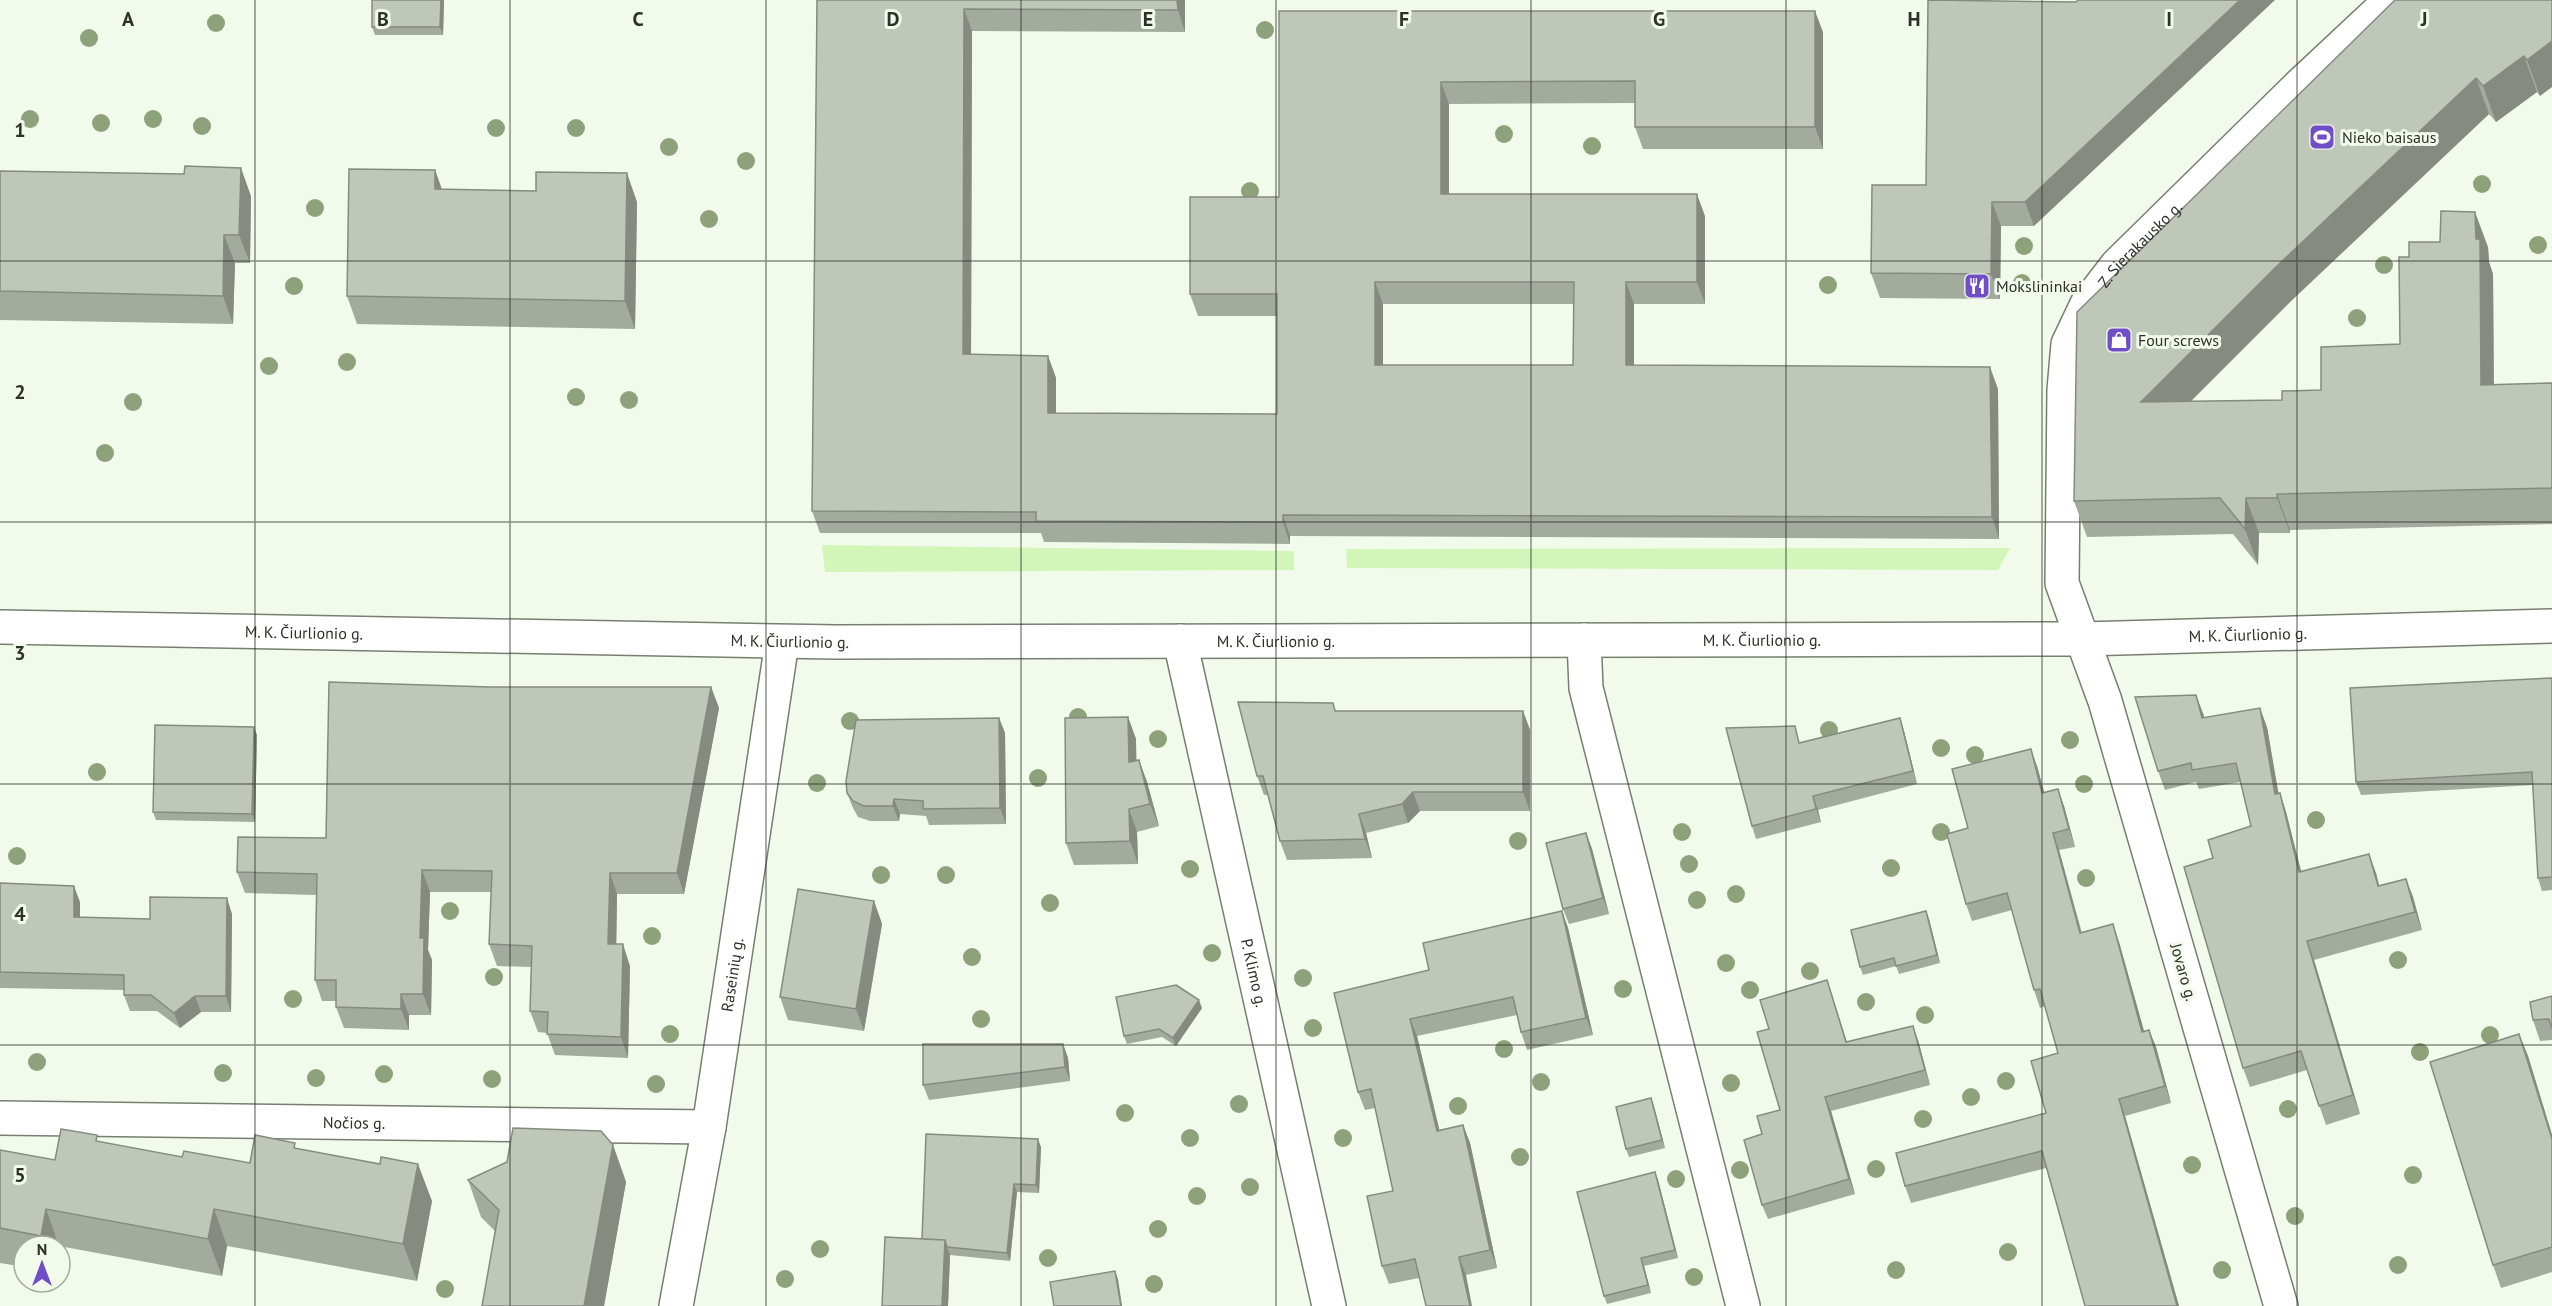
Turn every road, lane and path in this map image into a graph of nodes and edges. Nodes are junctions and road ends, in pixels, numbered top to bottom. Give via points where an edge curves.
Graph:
1 (2391, 0) edge
2 (2552, 626) edge
3 (0, 627) edge
4 (2083, 639) junction
5 (1584, 640) junction
6 (1180, 641) junction
7 (782, 642) junction
8 (0, 1119) edge
9 (709, 1127) junction
10 (676, 1306) edge
11 (1329, 1306) edge
12 (1743, 1306) edge
13 (2281, 1306) edge

1 - 4 street, Z. Sierakausko g. via 2117,265 2087,304 2068,344 2064,390 2062,583
2 - 4 street, M. K. Čiurlionio g.
3 - 7 street, M. K. Čiurlionio g.
4 - 5 street, M. K. Čiurlionio g.
4 - 13 street, Jovaro g. via 2105,701
5 - 6 street, M. K. Čiurlionio g.
5 - 12 street via 1586,688
6 - 7 street, M. K. Čiurlionio g.
6 - 11 street, P. Klimo g.
7 - 9 street, Raseinių g.
8 - 9 street, Nočios g.
9 - 10 street, Raseinių g.

